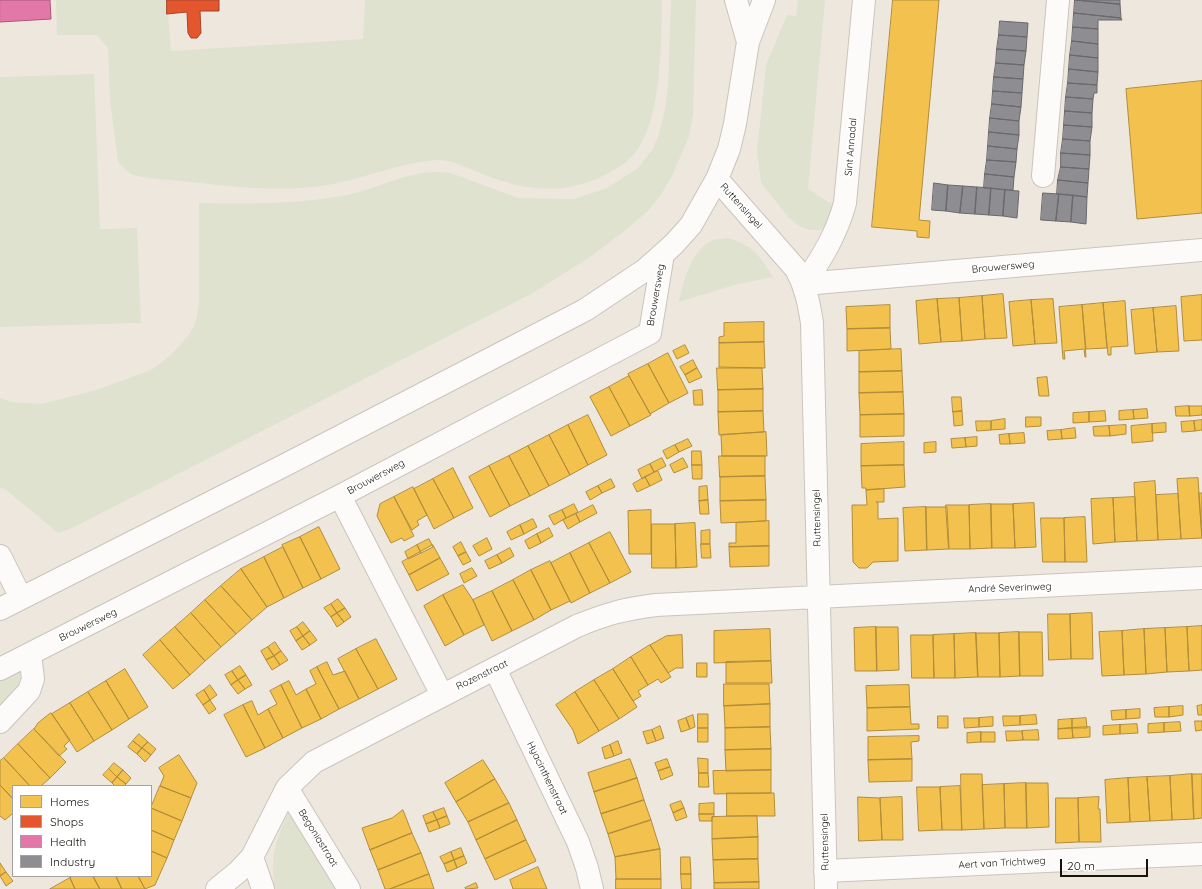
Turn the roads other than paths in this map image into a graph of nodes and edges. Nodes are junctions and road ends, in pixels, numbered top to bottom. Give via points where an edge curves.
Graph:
1 (736, 0) edge
2 (764, 0) edge
3 (864, 0) edge
4 (1058, 0) edge
5 (748, 42) junction
6 (1043, 176) dead end
7 (717, 179) junction
8 (1202, 250) edge
9 (663, 254) junction
10 (804, 284) junction
11 (340, 496) junction
12 (0, 556) edge
13 (1202, 578) edge
14 (818, 596) junction
15 (21, 598) junction
16 (0, 609) edge
17 (30, 654) junction
18 (0, 669) edge
19 (496, 669) junction
20 (442, 695) junction
21 (0, 722) edge
22 (287, 788) junction
23 (1202, 854) edge
24 (252, 857) junction
25 (826, 880) edge
26 (217, 889) edge
27 (263, 889) edge
28 (350, 889) edge
29 (592, 889) edge

1 - 5 street
2 - 5 street
3 - 10 street, Sint Annadal via 845,203 837,228 822,258
4 - 6 street
5 - 7 street via 735,124 729,149
7 - 9 street, Brouwersweg via 691,225
7 - 10 street, Ruttensingel via 785,255
8 - 10 street, Brouwersweg
9 - 11 street, Brouwersweg via 650,333
9 - 15 street, Brouwersweg via 635,277 585,310
10 - 14 street, Ruttensingel via 812,323
11 - 17 street, Brouwersweg
11 - 20 street
12 - 15 street
13 - 14 street, André Severinweg
14 - 19 street, Rozenstraat via 632,608 606,614 577,626
14 - 25 street, Ruttensingel
15 - 16 street, Brouwersweg
17 - 18 street, Brouwersweg
17 - 21 street via 33,680 29,691
19 - 20 street, Rozenstraat
19 - 29 street, Hyacinthenstraat via 578,842
20 - 22 street, Rozenstraat via 325,755
22 - 24 street, Rozenstraat
22 - 28 street, Begoniastraat
23 - 25 street, Aert van Trichtweg
24 - 26 street, Rozenstraat
24 - 27 street

